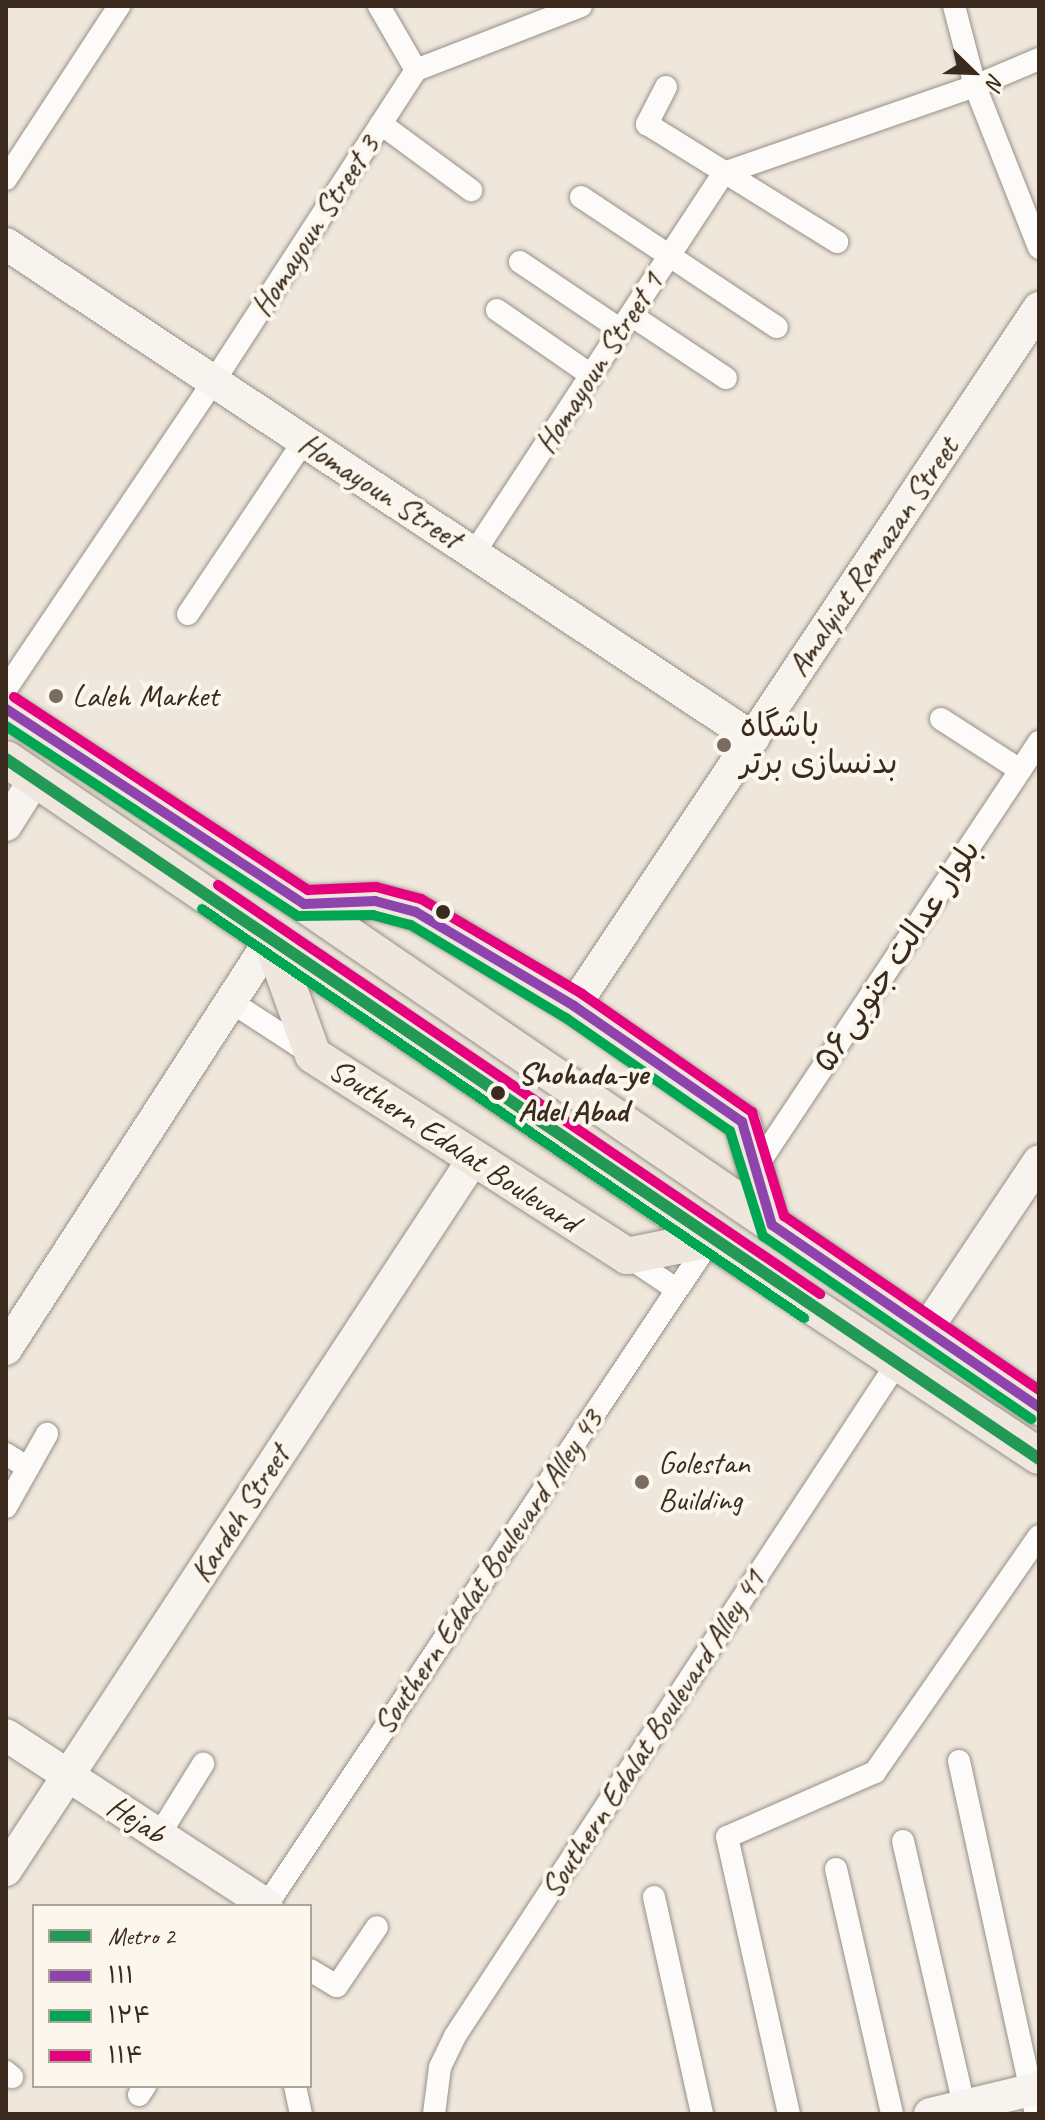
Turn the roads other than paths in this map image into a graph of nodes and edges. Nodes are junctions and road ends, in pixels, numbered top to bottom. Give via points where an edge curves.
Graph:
1 (119, 6) edge
2 (379, 6) edge
3 (581, 6) edge
4 (954, 6) edge
5 (1039, 59) edge
6 (416, 70) junction
7 (975, 86) junction
8 (666, 87) dead end
9 (381, 124) junction
10 (724, 173) junction
11 (6, 179) edge
12 (471, 190) dead end
13 (581, 197) dead end
14 (837, 242) dead end
15 (6, 244) edge
16 (1039, 248) edge
17 (671, 255) junction
18 (520, 262) dead end
19 (1039, 308) edge
20 (497, 310) dead end
21 (626, 323) junction
22 (777, 327) dead end
23 (591, 375) junction
24 (726, 378) dead end
25 (214, 381) junction
26 (304, 441) junction
27 (474, 553) junction
28 (188, 614) dead end
29 (6, 689) edge
30 (6, 709) edge
31 (941, 719) dead end
32 (753, 738) junction
33 (1039, 742) edge
34 (21, 769) edge
35 (1020, 770) junction
36 (6, 825) edge
37 (304, 904) junction
38 (271, 939) junction
39 (230, 1001) junction
40 (574, 1006) junction
41 (313, 1055) junction
42 (474, 1158) junction
43 (1039, 1161) edge
44 (755, 1169) junction
45 (772, 1225) junction
46 (711, 1239) junction
47 (627, 1256) junction
48 (676, 1289) junction
49 (926, 1330) junction
50 (6, 1349) edge
51 (897, 1363) junction
52 (1039, 1407) edge
53 (47, 1434) dead end
54 (6, 1454) edge
55 (1039, 1456) edge
56 (28, 1468) junction
57 (6, 1507) edge
58 (1039, 1536) edge
59 (6, 1735) edge
60 (959, 1761) dead end
61 (203, 1764) dead end
62 (69, 1776) junction
63 (159, 1835) junction
64 (903, 1841) dead end
65 (836, 1869) dead end
66 (6, 1870) edge
67 (654, 1897) dead end
68 (263, 1904) edge
69 (267, 1904) edge
70 (377, 1927) dead end
71 (312, 1971) edge
72 (295, 2088) edge
73 (1035, 2097) edge
74 (964, 2106) junction
75 (301, 2114) edge
76 (434, 2114) edge
77 (702, 2114) edge
78 (789, 2114) edge
79 (892, 2114) edge
80 (930, 2114) edge

1 - 11 street
2 - 6 street
3 - 6 street
4 - 7 street
5 - 7 street
6 - 9 street, Homayoun Street 3
7 - 10 street
7 - 16 street
8 - 10 street via 647,124
9 - 12 street
9 - 25 street, Homayoun Street 3
10 - 14 street
10 - 17 street, Homayoun Street 1
13 - 17 street
15 - 25 street, Homayoun Street
17 - 21 street, Homayoun Street 1
17 - 22 street
18 - 21 street
19 - 32 street, Amalyiat Ramazan Street
20 - 23 street
21 - 23 street, Homayoun Street 1
21 - 24 street
23 - 27 street, Homayoun Street 1
25 - 26 street, Homayoun Street
25 - 29 street, Homayoun Street 3
26 - 27 street, Homayoun Street
26 - 28 street
27 - 32 street, Homayoun Street
30 - 37 main road
31 - 35 street
32 - 40 street, Amalyiat Ramazan Street
33 - 35 street, بلوار عدالت جنوبی۵۶
34 - 36 street
34 - 38 main road, Southern Edalat Boulevard
35 - 44 street, بلوار عدالت جنوبی۵۶
37 - 40 main road via 375,901 416,912
37 - 45 main road
38 - 39 street
38 - 41 main road, Southern Edalat Boulevard
38 - 46 main road, Southern Edalat Boulevard
39 - 41 street
39 - 50 street
40 - 44 main road via 742,1122
41 - 42 main road, Southern Edalat Boulevard
42 - 47 main road, Southern Edalat Boulevard
42 - 62 street, Kardeh Street
43 - 49 street
44 - 45 main road
45 - 49 main road
46 - 47 main road
46 - 48 street, Southern Edalat Boulevard Alley 43
46 - 51 main road, Southern Edalat Boulevard
47 - 48 street
48 - 69 street, Southern Edalat Boulevard Alley 43
49 - 52 main road
51 - 55 main road, Southern Edalat Boulevard
51 - 76 street, Southern Edalat Boulevard Alley 41 via 455,2036 440,2067
53 - 56 street
54 - 56 street
56 - 57 street
58 - 78 street via 875,1772 727,1837
59 - 62 street, Hejab
60 - 73 street
61 - 63 street
62 - 63 street, Hejab
62 - 66 street, Kardeh Street
63 - 68 street, Hejab
64 - 74 street
65 - 79 street
67 - 77 street
70 - 71 street via 337,1986
72 - 75 street
73 - 74 street
74 - 80 street

